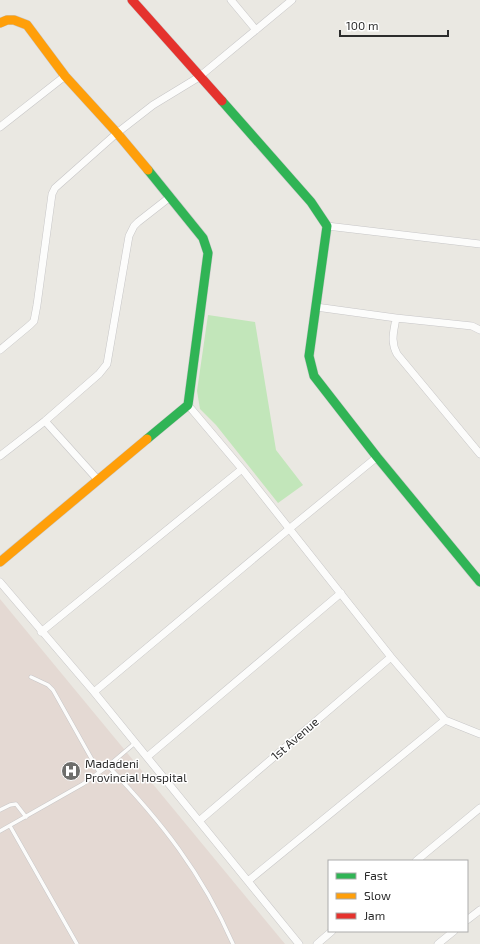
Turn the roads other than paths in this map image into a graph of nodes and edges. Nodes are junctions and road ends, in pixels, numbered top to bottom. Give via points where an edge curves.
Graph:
1 (132, 0) edge
2 (231, 0) edge
3 (292, 0) edge
4 (0, 23) edge
5 (256, 30) junction
6 (65, 76) junction
7 (199, 77) junction
8 (0, 127) edge
9 (117, 133) junction
10 (170, 197) junction
11 (327, 226) junction
12 (480, 244) edge
13 (316, 307) junction
14 (396, 318) junction
15 (480, 330) edge
16 (0, 350) edge
17 (188, 405) junction
18 (45, 421) junction
19 (480, 454) edge
20 (0, 456) edge
21 (377, 457) junction
22 (242, 469) junction
23 (98, 480) junction
24 (289, 529) junction
25 (0, 562) edge
26 (0, 582) edge
27 (480, 582) edge
28 (341, 593) junction
29 (42, 632) junction
30 (391, 657) junction
31 (31, 677) dead end
32 (94, 692) junction
33 (445, 720) junction
34 (480, 734) edge
35 (135, 742) junction
36 (147, 756) junction
37 (108, 766) junction
38 (99, 772) junction
39 (480, 808) edge
40 (0, 810) edge
41 (26, 817) junction
42 (199, 821) junction
43 (10, 826) junction
44 (0, 831) edge
45 (417, 860) edge
46 (248, 881) junction
47 (480, 910) edge
48 (468, 919) edge
49 (331, 932) edge
50 (453, 932) edge
51 (77, 944) edge
52 (233, 944) edge
53 (299, 944) edge
54 (317, 944) edge
55 (438, 944) edge

1 - 7 street
2 - 5 street
3 - 5 street
4 - 6 street via 12,18 27,25
5 - 7 street
6 - 8 street
6 - 9 street
7 - 9 street via 153,105
7 - 11 street via 311,202
9 - 10 street
9 - 16 street via 55,188 52,194 34,321
10 - 17 street via 203,238 208,253
10 - 18 street via 138,222 129,236 106,364 99,374
11 - 12 street
11 - 13 street
13 - 14 street
13 - 21 street via 309,356 314,376
14 - 15 street via 472,326
14 - 19 street via 392,339 397,354
17 - 22 street
17 - 23 street
18 - 20 street
18 - 23 street
21 - 24 street
21 - 27 street
22 - 24 street
22 - 29 street
23 - 25 street
24 - 28 street
24 - 32 street
26 - 29 street
28 - 30 street
28 - 36 street
29 - 32 street
30 - 33 street
30 - 42 street, 1st Avenue
31 - 38 lane via 53,690
32 - 35 street
33 - 34 street
33 - 46 street
35 - 36 street
35 - 37 lane
36 - 42 street
37 - 38 lane
37 - 52 lane via 185,856 220,915
38 - 41 lane
39 - 45 street
40 - 41 lane via 16,804
41 - 43 lane
42 - 46 street
43 - 44 lane
43 - 51 lane
46 - 53 street
47 - 48 street
49 - 54 street
50 - 55 street

